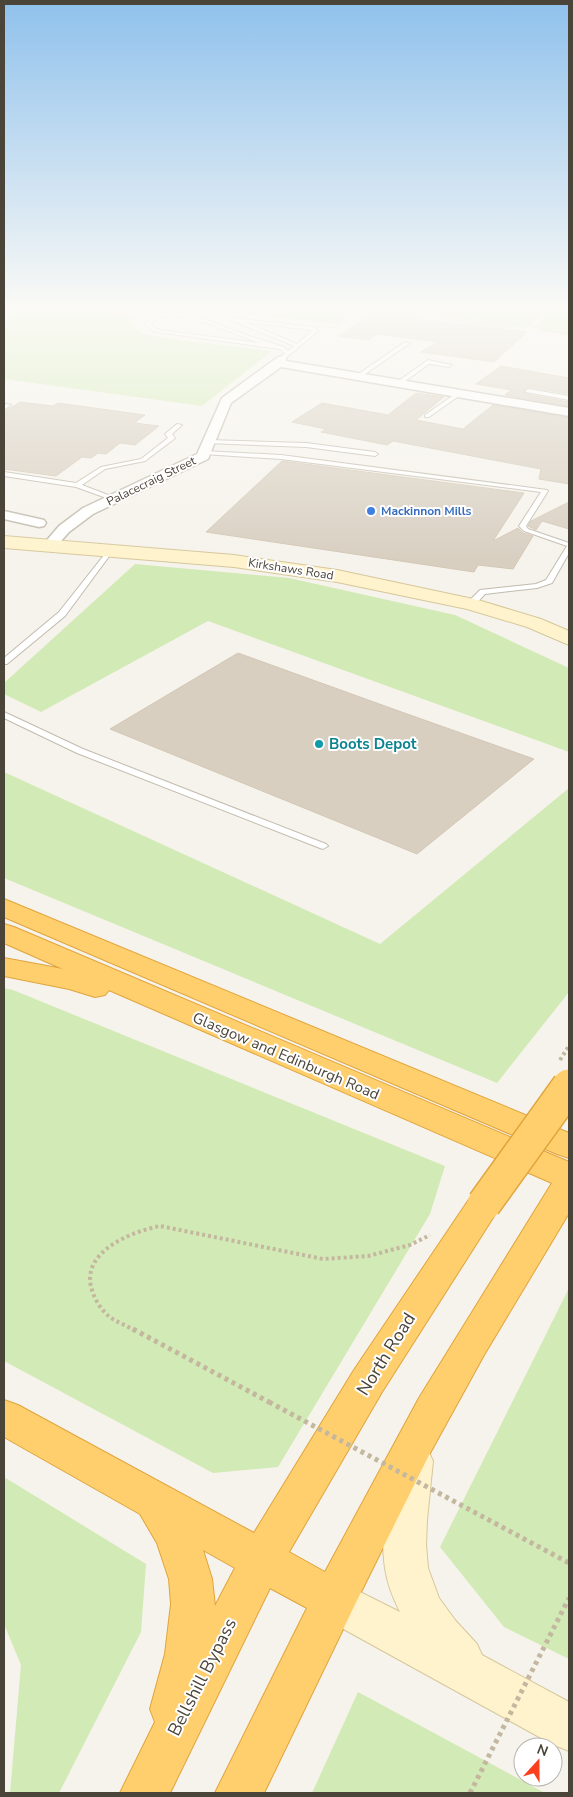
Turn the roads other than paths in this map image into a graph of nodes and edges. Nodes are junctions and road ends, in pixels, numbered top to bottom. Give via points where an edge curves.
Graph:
1 (237, 393) edge
2 (460, 393) joint
3 (539, 393) edge
4 (569, 398) edge
5 (569, 412) edge
6 (428, 416) dead end
7 (179, 425) dead end
8 (207, 448) junction
9 (375, 454) dead end
10 (4, 474) edge
11 (77, 485) junction
12 (114, 499) junction
13 (4, 516) edge
14 (39, 523) dead end
15 (4, 542) edge
16 (49, 546) junction
17 (569, 546) edge
18 (110, 551) junction
19 (470, 604) junction
20 (569, 639) edge
21 (4, 662) edge
22 (4, 715) edge
23 (323, 846) dead end
24 (4, 907) edge
25 (4, 932) edge
26 (4, 967) edge
27 (342, 1080) junction
28 (569, 1086) edge
29 (569, 1146) edge
30 (569, 1176) edge
31 (569, 1184) edge
32 (4, 1417) edge
33 (416, 1441) junction
34 (154, 1501) junction
35 (261, 1561) junction
36 (334, 1600) junction
37 (474, 1674) junction
38 (569, 1728) edge
39 (146, 1787) edge
40 (239, 1793) edge

1 - 8 street, Palacecraig Street via 226,402
2 - 5 street
2 - 6 lane
3 - 4 lane
7 - 11 lane via 168,434 172,438 143,460 103,468
8 - 9 lane via 306,445
8 - 12 street, Palacecraig Street via 204,456
8 - 17 lane via 545,491 522,526
10 - 11 lane
11 - 12 lane
12 - 16 street, Palacecraig Street via 64,529
13 - 14 street
15 - 16 street, Kirkshaws Road
16 - 18 street, Kirkshaws Road
17 - 19 lane via 549,581 538,586 483,592
18 - 19 street, Kirkshaws Road via 262,565 338,576
18 - 21 lane via 62,614
19 - 20 street, Kirkshaws Road via 534,623
22 - 23 lane via 80,751
24 - 29 highway, Glasgow and Edinburgh Road
25 - 27 highway, Glasgow and Edinburgh Road
26 - 27 highway via 76,981
27 - 30 highway, Glasgow and Edinburgh Road
28 - 35 highway, North Road, bridge via 484,1204 368,1381
31 - 33 highway
32 - 34 highway
33 - 36 highway
33 - 37 street via 403,1532 408,1576 415,1599 429,1623
34 - 35 highway
34 - 39 highway via 181,1544 193,1584 194,1610 181,1680
35 - 36 highway
35 - 39 highway, Bellshill Bypass
36 - 37 street
36 - 40 highway
37 - 38 street

